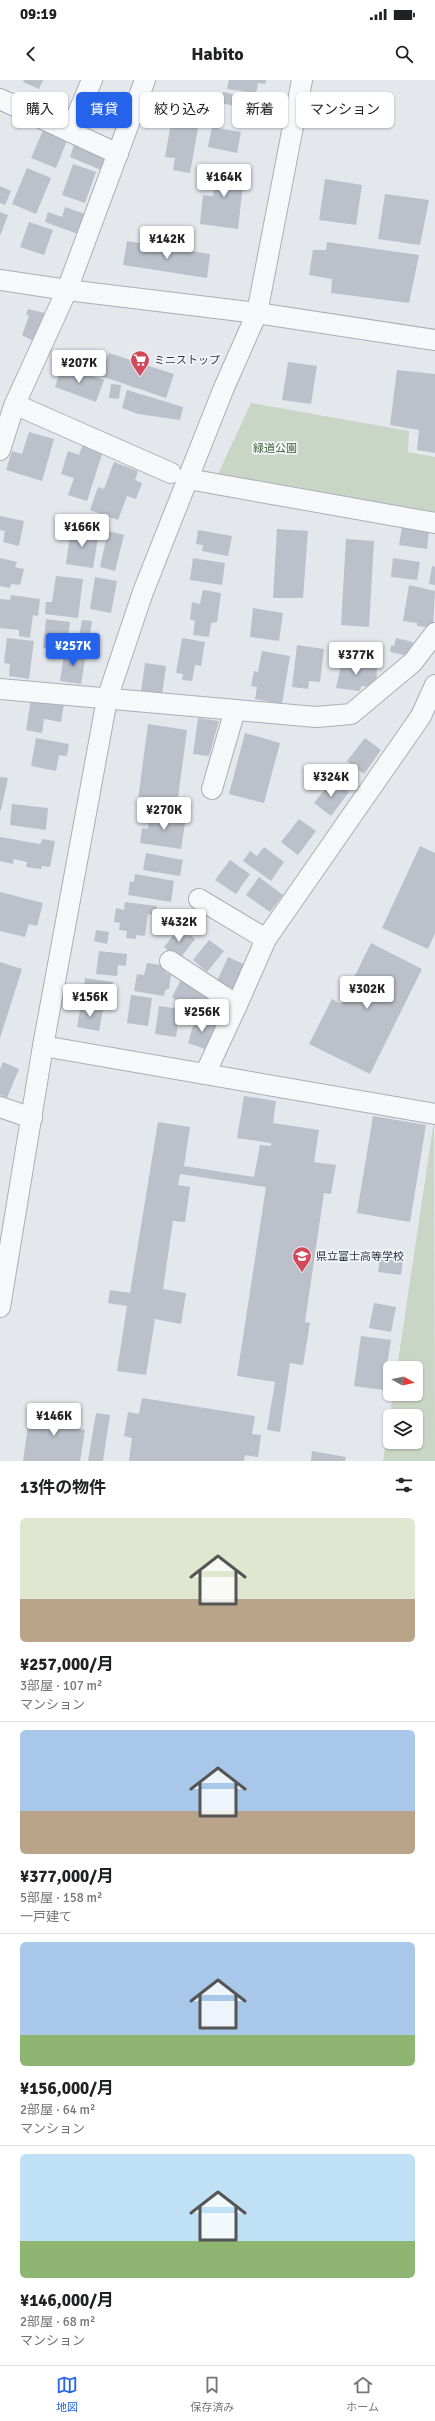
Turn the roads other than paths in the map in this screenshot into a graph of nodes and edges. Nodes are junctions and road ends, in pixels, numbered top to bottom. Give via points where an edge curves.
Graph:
1 (92, 80) edge
2 (145, 80) edge
3 (302, 80) edge
4 (0, 99) edge
5 (70, 132) junction
6 (118, 154) junction
7 (0, 280) edge
8 (67, 290) junction
9 (257, 313) junction
10 (435, 340) edge
11 (20, 407) dead end
12 (0, 450) edge
13 (180, 476) junction
14 (435, 522) edge
15 (435, 632) edge
16 (435, 685) edge
17 (0, 689) edge
18 (107, 699) junction
19 (235, 710) junction
20 (212, 788) dead end
21 (199, 899) dead end
22 (266, 939) junction
23 (170, 961) dead end
24 (237, 1006) junction
25 (43, 1046) junction
26 (205, 1074) junction
27 (0, 1107) edge
28 (435, 1114) edge
29 (32, 1118) junction
30 (0, 1306) edge

1 - 5 street
2 - 6 street
3 - 9 street
4 - 5 street
5 - 6 street
6 - 8 street
7 - 8 street
8 - 9 street
8 - 12 street via 14,406
9 - 10 street
9 - 13 street
11 - 13 street
13 - 14 street
13 - 18 street
15 - 19 street via 413,662 351,714 316,717
16 - 22 street via 421,716
17 - 18 street
18 - 19 street
18 - 25 street
19 - 20 street
21 - 22 street
22 - 24 street
23 - 24 street
24 - 26 street
25 - 26 street
25 - 29 street
26 - 28 street
27 - 29 street
29 - 30 street

